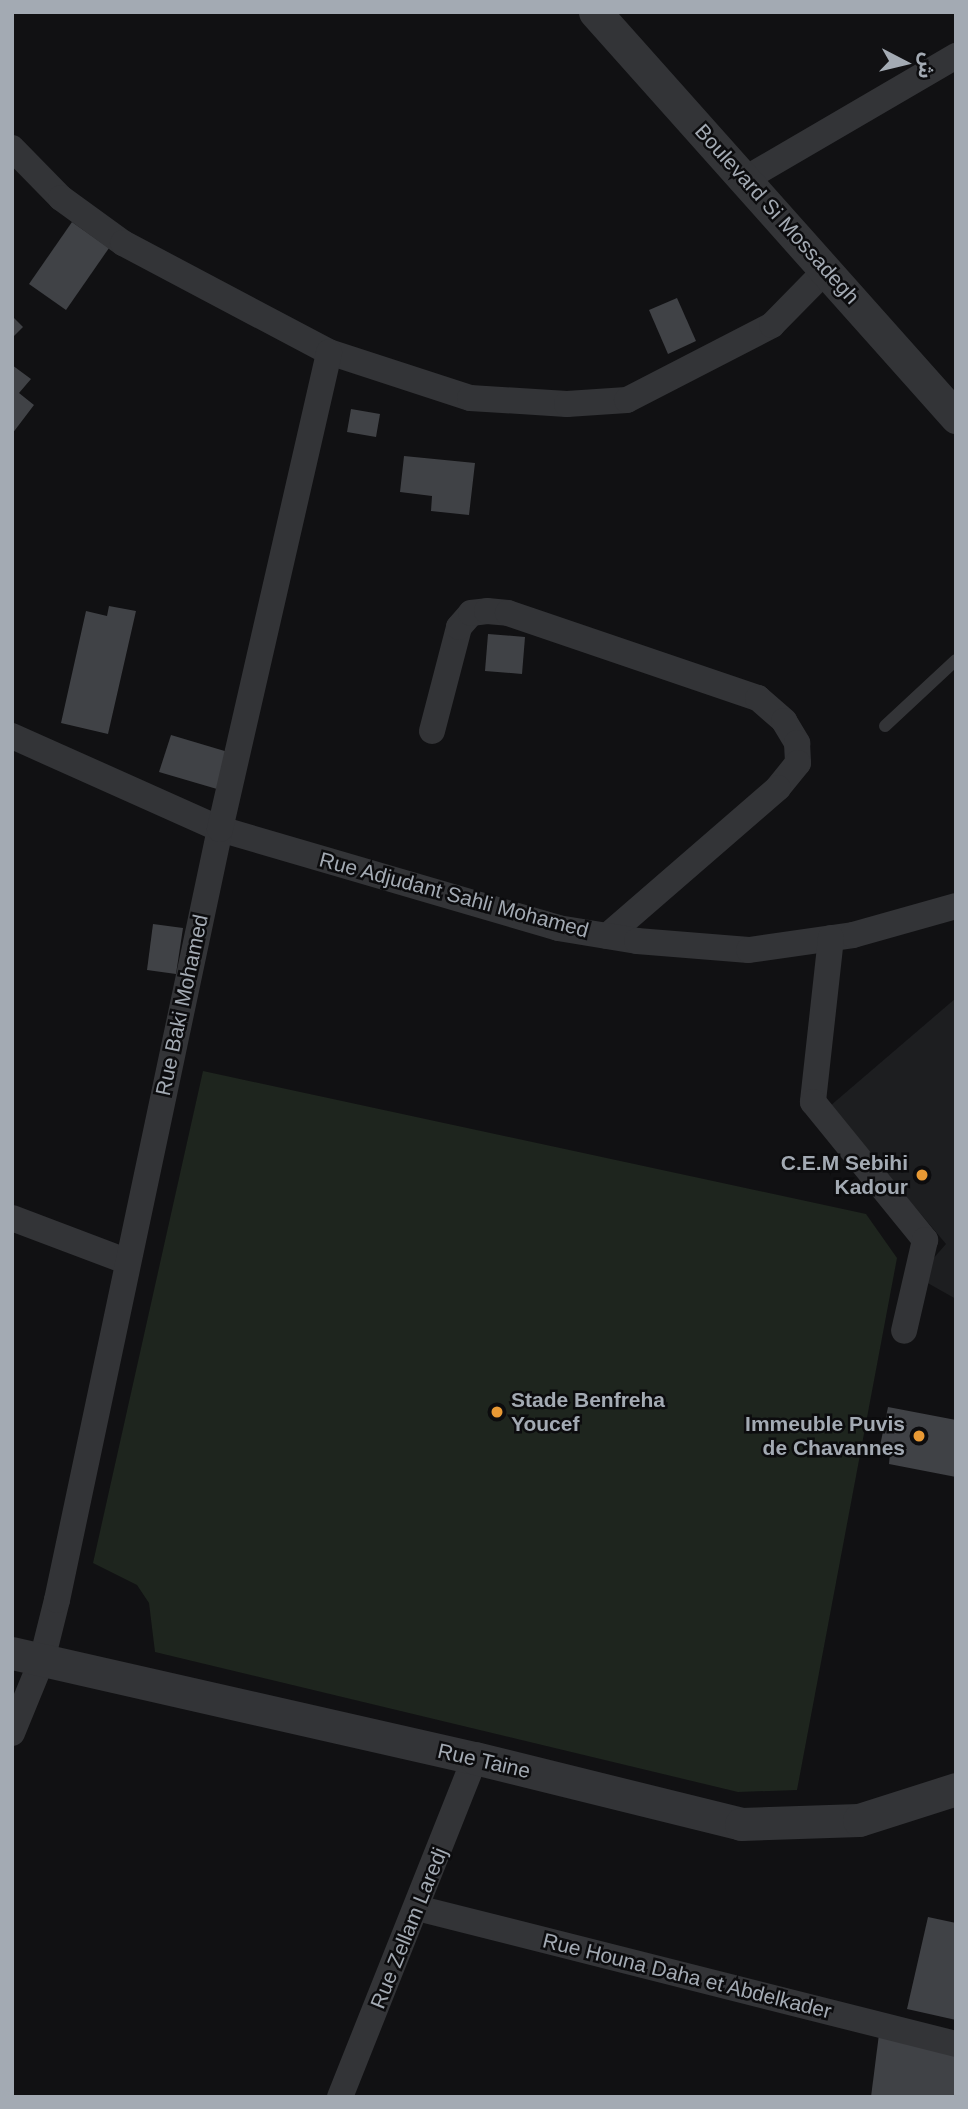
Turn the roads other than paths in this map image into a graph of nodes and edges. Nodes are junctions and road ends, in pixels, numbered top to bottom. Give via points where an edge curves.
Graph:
1 (595, 12) edge
2 (956, 56) edge
3 (12, 148) edge
4 (747, 178) junction
5 (827, 269) junction
6 (329, 352) junction
7 (956, 417) edge
8 (956, 660) edge
9 (885, 726) dead end
10 (432, 731) dead end
11 (12, 736) edge
12 (219, 829) junction
13 (956, 906) edge
14 (607, 936) junction
15 (831, 938) junction
16 (12, 1218) edge
17 (126, 1261) junction
18 (904, 1331) dead end
19 (27, 1657) edge
20 (12, 1733) edge
21 (475, 1758) junction
22 (956, 1789) edge
23 (417, 1908) junction
24 (956, 2043) edge
25 (340, 2097) edge

1 - 4 street, Boulevard Si Mossadegh
2 - 4 street
3 - 6 street via 61,198 123,243
4 - 5 street, Boulevard Si Mossadegh
5 - 6 street via 772,325 627,400 567,404 470,398
5 - 7 street, Boulevard Si Mossadegh
6 - 12 street, Rue Baki Mohamed
8 - 9 lane
10 - 14 street via 459,627 471,613 487,611 508,613 758,698 784,721 797,743 798,763 778,788
11 - 12 street, Rue Adjudant Sahli Mohamed
12 - 14 street, Rue Adjudant Sahli Mohamed via 558,928
12 - 17 street, Rue Baki Mohamed
13 - 15 street, Rue Adjudant Sahli Mohamed
14 - 15 street, Rue Adjudant Sahli Mohamed via 749,950
15 - 18 street via 813,1102 925,1240
16 - 17 street
17 - 19 street, Rue Baki Mohamed
19 - 20 street, Rue Baki Mohamed
19 - 21 street, Rue Taine
21 - 22 street, Rue Taine via 741,1824 859,1820
21 - 23 street, Rue Zellam Laredj
23 - 24 street, Rue Houna Daha et Abdelkader
23 - 25 street, Rue Zellam Laredj

